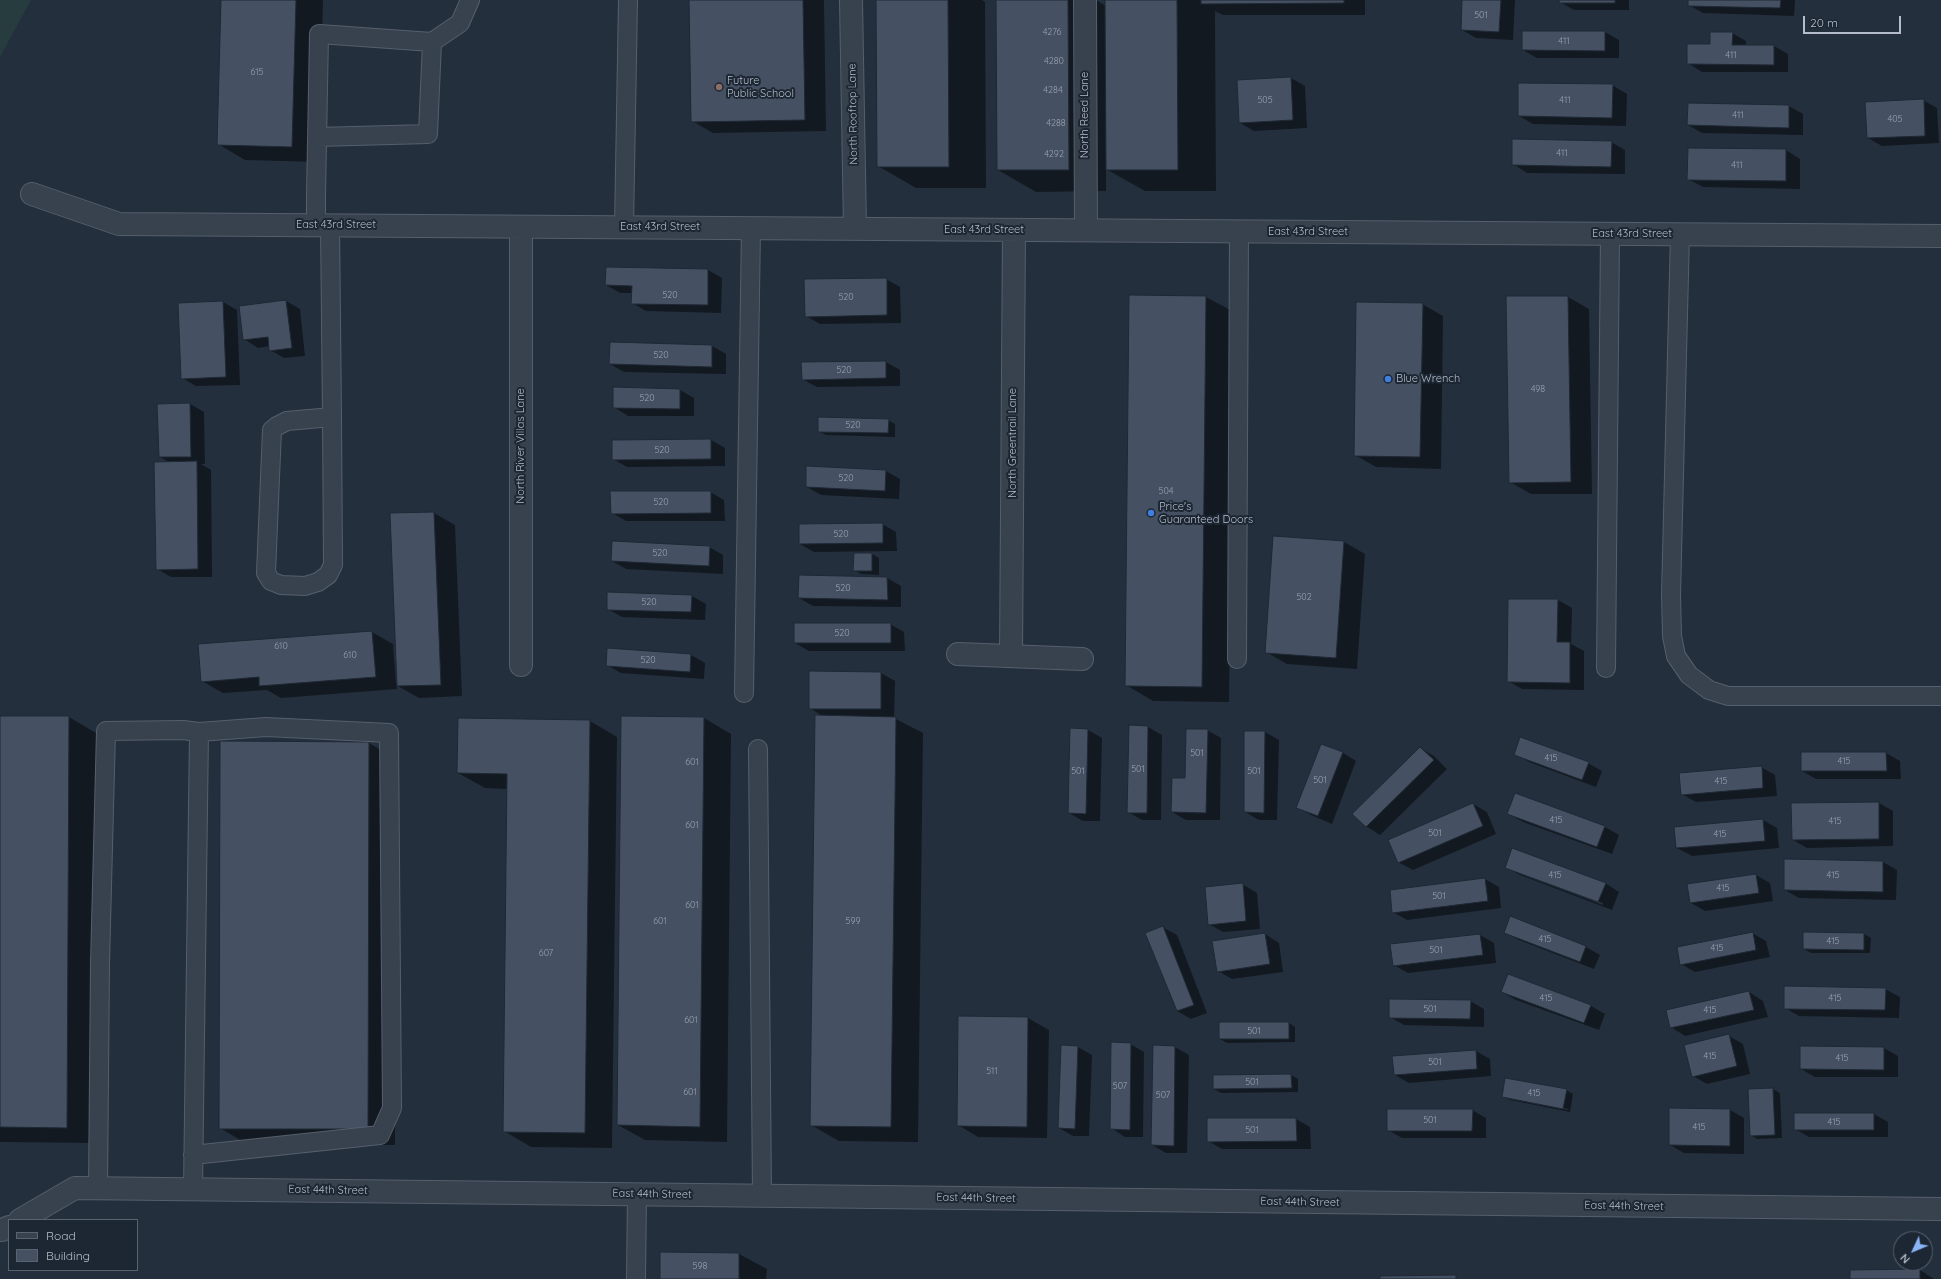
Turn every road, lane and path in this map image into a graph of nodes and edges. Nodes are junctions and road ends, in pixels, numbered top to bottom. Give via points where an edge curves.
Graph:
1 (470, 0) edge
2 (628, 0) edge
3 (851, 0) edge
4 (1086, 0) edge
5 (432, 42) junction
6 (317, 137) junction
7 (32, 194) dead end
8 (323, 225) junction
9 (521, 227) junction
10 (624, 227) junction
11 (752, 228) junction
12 (855, 229) junction
13 (1014, 230) junction
14 (1086, 230) junction
15 (1239, 231) junction
16 (1610, 234) junction
17 (1680, 234) junction
18 (1941, 236) edge
19 (332, 417) junction
20 (958, 654) dead end
21 (1011, 656) junction
22 (1082, 659) dead end
23 (1237, 659) dead end
24 (521, 665) dead end
25 (1606, 668) dead end
26 (744, 693) dead end
27 (1941, 696) edge
28 (199, 732) junction
29 (758, 749) dead end
30 (193, 1155) junction
31 (98, 1188) junction
32 (193, 1189) junction
33 (637, 1194) junction
34 (762, 1195) junction
35 (1941, 1209) edge
36 (20, 1219) edge
37 (636, 1279) edge

1 - 5 lane via 460,23
2 - 10 lane
3 - 12 street, North Rooftop Lane
4 - 14 street, North Reed Lane
5 - 6 lane via 428,134
5 - 6 lane via 319,34
6 - 8 lane
7 - 8 street, East 43rd Street via 119,224
8 - 9 street, East 43rd Street
8 - 19 lane
9 - 10 street, East 43rd Street
9 - 24 street, North River Villas Lane
10 - 11 street, East 43rd Street
11 - 12 street, East 43rd Street
11 - 26 lane
12 - 13 street, East 43rd Street
13 - 14 street, East 43rd Street
13 - 21 street, North Greentrail Lane
14 - 15 street, East 43rd Street
15 - 16 street, East 43rd Street
15 - 23 lane
16 - 17 street, East 43rd Street
16 - 25 lane
17 - 18 street, East 43rd Street
17 - 27 lane via 1671,595 1672,636 1676,656 1689,675 1709,690 1728,696
19 - 19 lane via 333,565 328,575 318,582 305,586 281,585 271,581 266,573 272,430 287,421
20 - 21 street
21 - 22 street
28 - 30 lane
28 - 30 lane via 266,727 389,733 392,1108 380,1135
28 - 31 lane via 106,730
29 - 34 lane
30 - 32 lane
31 - 32 street, East 44th Street
31 - 36 street, East 44th Street via 75,1188
32 - 33 street, East 44th Street
33 - 34 street, East 44th Street
33 - 37 lane
34 - 35 street, East 44th Street

